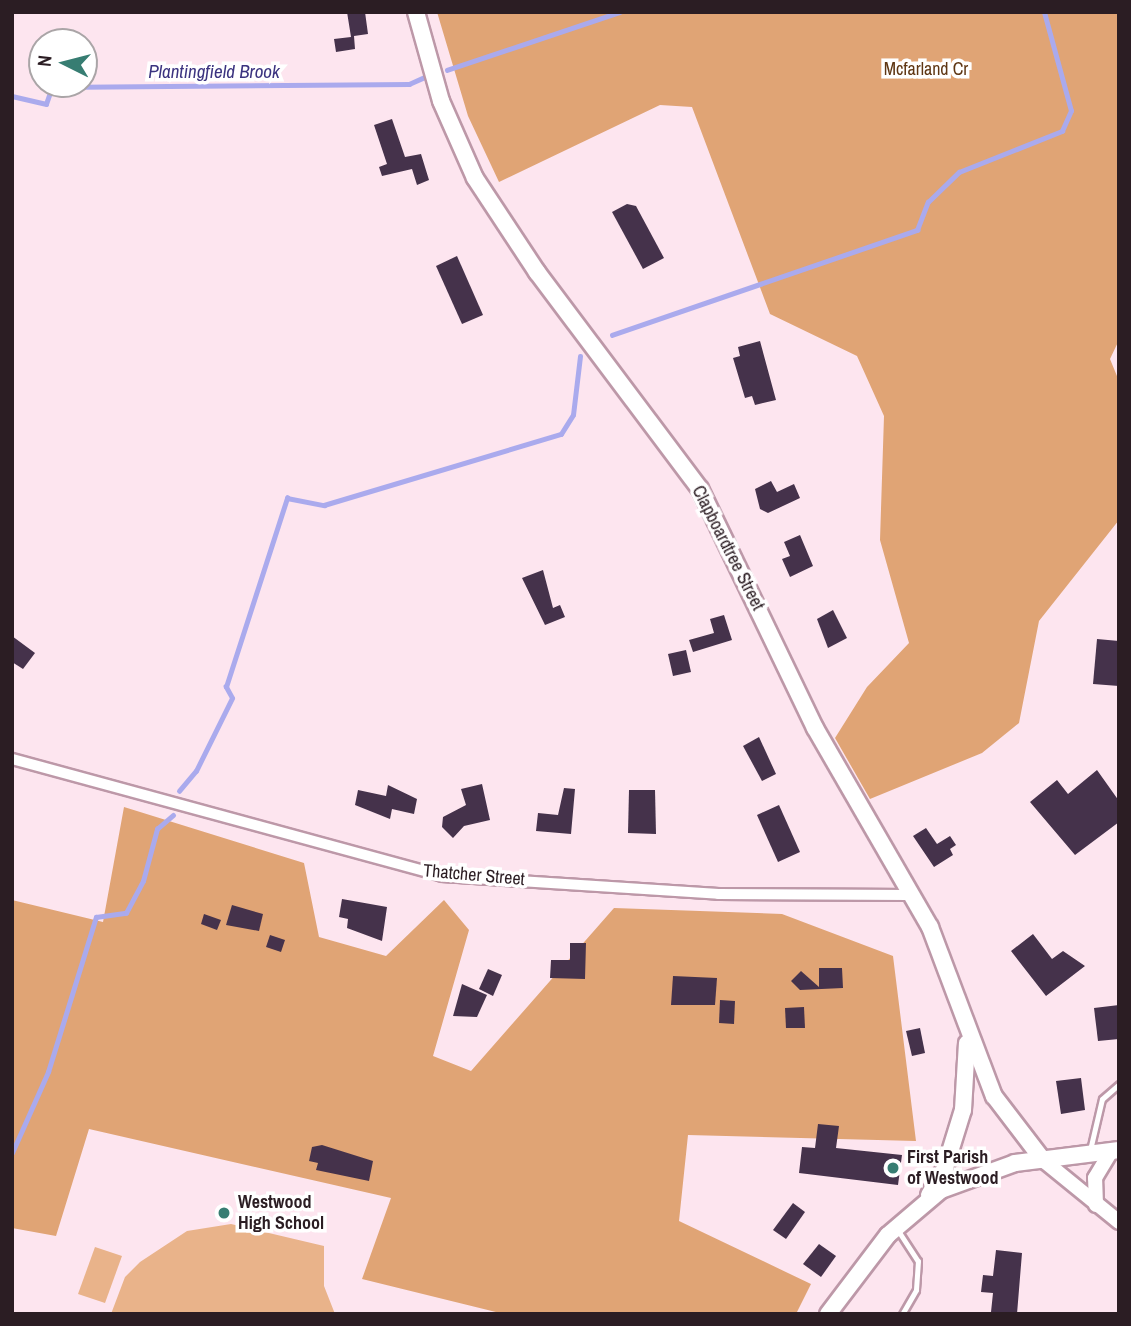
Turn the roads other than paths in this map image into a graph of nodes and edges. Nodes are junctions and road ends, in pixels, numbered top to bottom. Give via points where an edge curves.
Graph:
1 (416, 12) edge
2 (12, 759) edge
3 (909, 895) junction
4 (967, 1031) junction
5 (1119, 1084) edge
6 (1115, 1151) edge
7 (1090, 1153) junction
8 (1043, 1160) junction
9 (921, 1205) junction
10 (1096, 1205) junction
11 (1119, 1222) edge
12 (896, 1227) junction
13 (828, 1314) edge
14 (902, 1314) edge

1 - 3 main road, Clapboardtree Street via 441,101 475,178 537,272 700,489 815,728
2 - 3 street, Thatcher Street via 442,876 718,894
3 - 4 main road, Clapboardtree Street via 948,968
4 - 8 main road, Clapboardtree Street via 1006,1116
4 - 9 main road, Clapboardtree Street via 963,1110 945,1168
5 - 7 lane via 1102,1099 1091,1126
6 - 7 main road
6 - 10 street via 1095,1178
7 - 8 main road
8 - 9 main road via 988,1170
8 - 10 street, Clapboardtree Street
9 - 12 main road
10 - 11 street, Clapboardtree Street
12 - 13 main road
12 - 14 lane via 918,1261 916,1290

